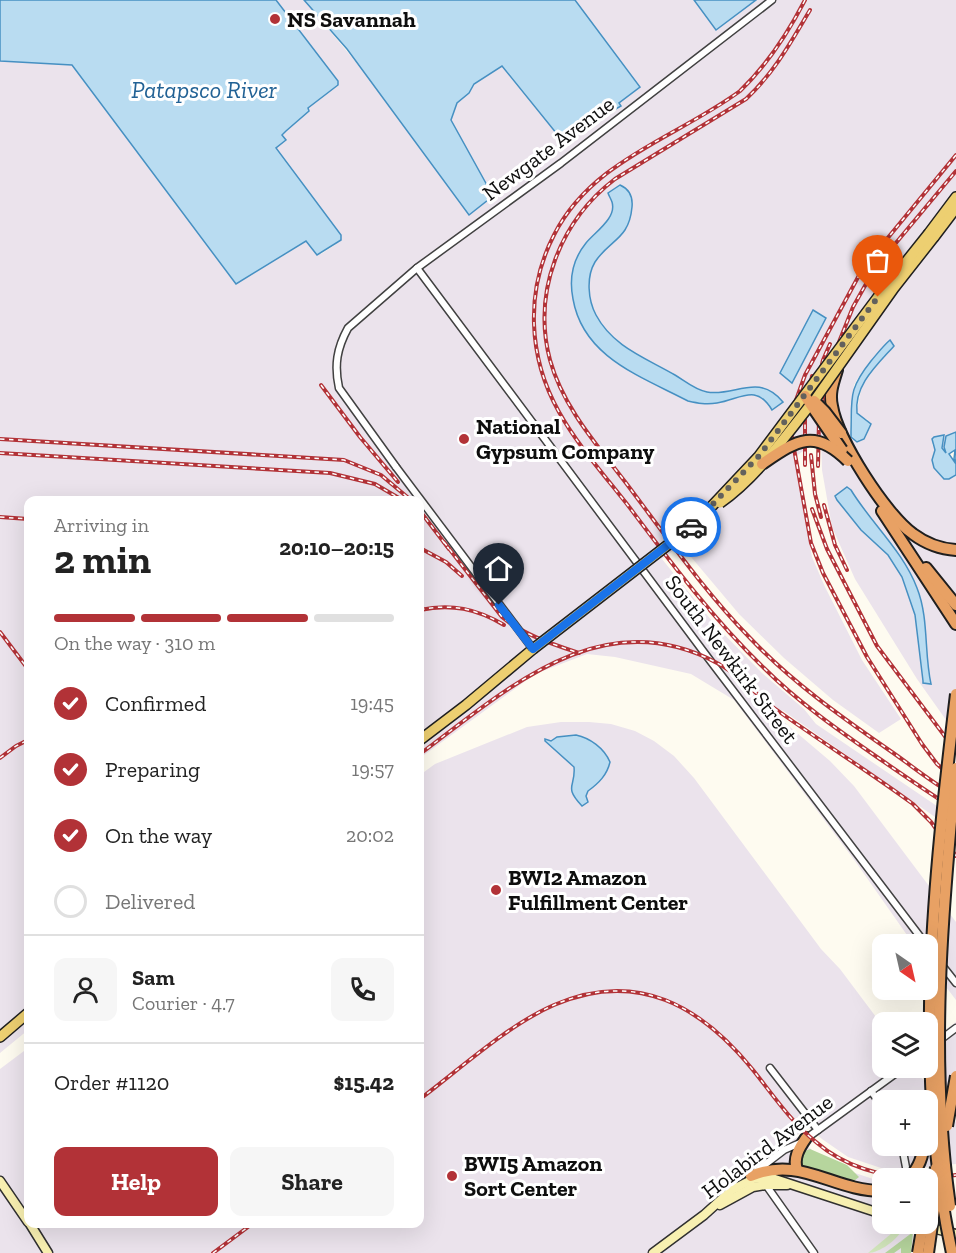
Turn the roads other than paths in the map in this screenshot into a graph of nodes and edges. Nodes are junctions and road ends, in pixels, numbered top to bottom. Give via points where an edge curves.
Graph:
1 (772, 0) edge
2 (956, 197) edge
3 (956, 208) edge
4 (932, 235) junction
5 (417, 268) junction
6 (837, 369) junction
7 (810, 400) junction
8 (841, 433) junction
9 (848, 461) junction
10 (762, 464) junction
11 (418, 496) edge
12 (424, 504) edge
13 (708, 512) junction
14 (890, 523) junction
15 (956, 550) edge
16 (639, 566) junction
17 (956, 604) edge
18 (956, 624) edge
19 (553, 631) dead end
20 (533, 649) junction
21 (956, 694) edge
22 (424, 737) edge
23 (956, 768) edge
24 (956, 983) edge
25 (24, 1014) edge
26 (24, 1016) edge
27 (956, 1028) edge
28 (0, 1029) edge
29 (0, 1037) edge
30 (938, 1042) edge
31 (770, 1068) dead end
32 (956, 1076) edge
33 (890, 1078) edge
34 (931, 1090) edge
35 (871, 1092) joint
36 (818, 1130) junction
37 (946, 1133) junction
38 (806, 1138) junction
39 (937, 1156) edge
40 (937, 1168) edge
41 (801, 1172) junction
42 (751, 1176) junction
43 (0, 1181) edge
44 (766, 1185) junction
45 (793, 1185) junction
46 (732, 1190) junction
47 (872, 1190) edge
48 (956, 1190) edge
49 (872, 1211) edge
50 (705, 1215) junction
51 (24, 1216) edge
52 (32, 1228) edge
53 (938, 1230) edge
54 (921, 1234) edge
55 (956, 1235) edge
56 (956, 1245) edge
57 (48, 1253) edge
58 (653, 1253) edge
59 (814, 1253) edge
60 (918, 1253) edge
61 (928, 1253) edge
62 (945, 1253) edge
63 (954, 1253) edge

1 - 5 street, Newgate Avenue
2 - 4 main road
3 - 4 main road
4 - 6 main road, bridge
4 - 7 main road, bridge via 878,297
5 - 11 street, Newgate Avenue, bridge via 348,328 341,339 336,373 339,388
5 - 16 street, South Newkirk Street
6 - 7 main road, bridge
6 - 8 highway, bridge via 830,395
7 - 8 highway, bridge via 825,411
7 - 9 highway, bridge
7 - 10 main road, bridge
7 - 13 main road, bridge
8 - 15 highway via 902,525 930,544
9 - 10 highway, bridge via 830,445 813,440 793,444
9 - 14 highway
10 - 13 main road, bridge via 734,493
12 - 20 street, Newgate Avenue, bridge
13 - 20 main road, bridge
14 - 17 highway
14 - 18 highway
16 - 19 street
16 - 24 street, South Newkirk Street
20 - 22 main road
21 - 34 highway, bridge via 937,878
23 - 55 highway, bridge via 945,881 940,1090 946,1179
25 - 28 main road
26 - 29 main road
27 - 30 street
31 - 36 street
32 - 37 highway, bridge
33 - 35 street, Holabird Avenue
35 - 36 street, Holabird Avenue
36 - 38 street, Holabird Avenue
37 - 40 highway, bridge
37 - 61 highway, bridge
38 - 41 highway via 795,1163
38 - 42 street, Holabird Avenue
39 - 63 highway, bridge
41 - 42 highway via 778,1168
41 - 47 highway
42 - 46 main road, Holabird Avenue
43 - 51 main road
44 - 45 main road
44 - 50 main road via 753,1187
44 - 59 street
45 - 46 main road via 759,1177
45 - 49 main road
46 - 50 main road, Holabird Avenue
48 - 62 highway, bridge
50 - 58 main road, Holabird Avenue
52 - 57 main road
53 - 55 main road
54 - 60 highway, bridge
56 - 63 highway

